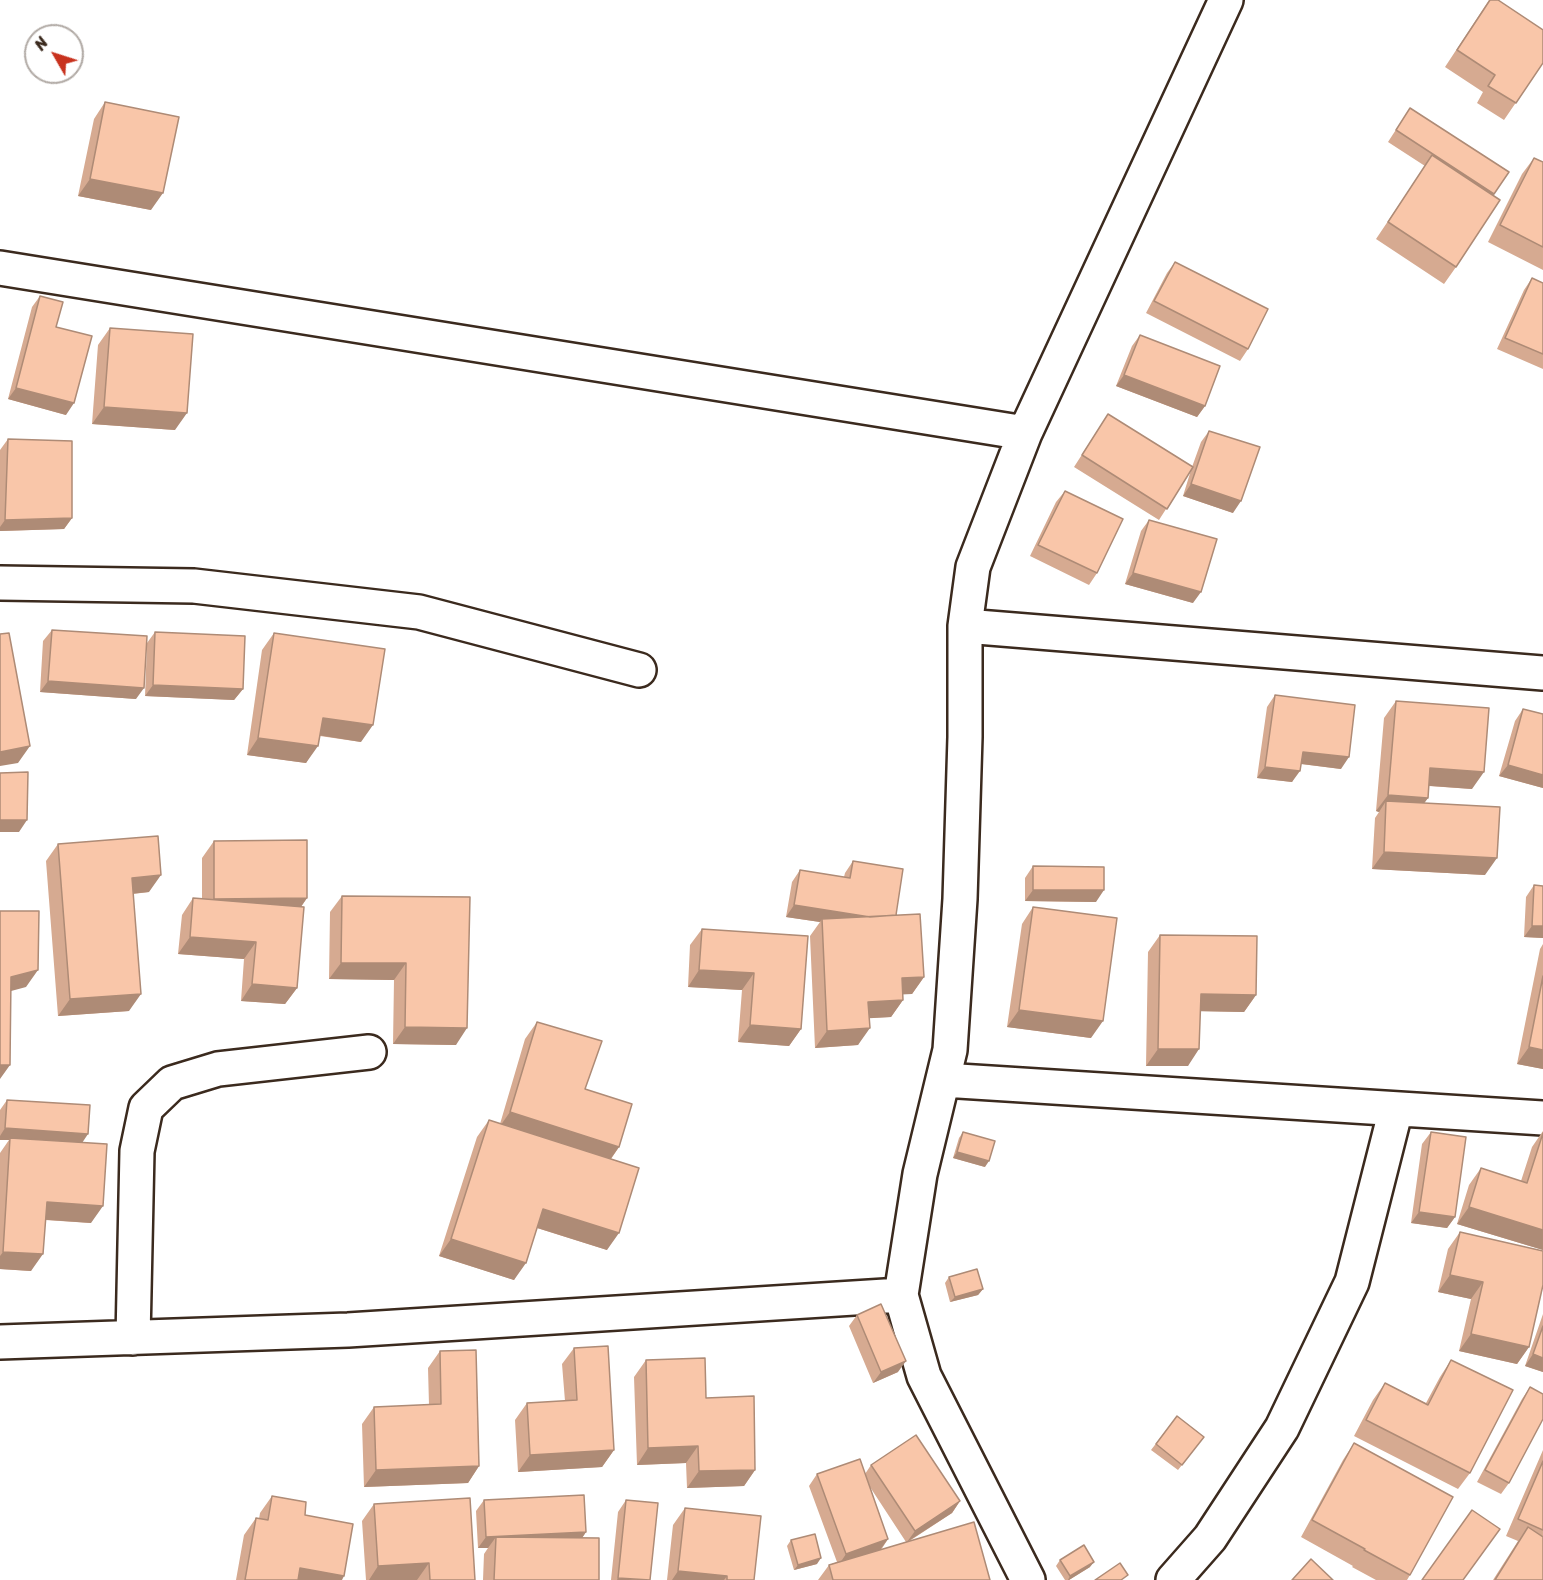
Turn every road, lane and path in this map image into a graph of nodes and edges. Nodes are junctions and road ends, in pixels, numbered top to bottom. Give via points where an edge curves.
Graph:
1 (1226, 0) edge
2 (0, 267) edge
3 (1025, 433) junction
4 (0, 583) edge
5 (965, 626) junction
6 (639, 670) dead end
7 (1543, 673) edge
8 (369, 1052) dead end
9 (943, 1080) junction
10 (1396, 1109) junction
11 (1543, 1118) edge
12 (901, 1295) junction
13 (133, 1338) junction
14 (0, 1342) edge
15 (1028, 1580) edge
16 (1173, 1580) edge

1 - 3 street
2 - 3 street
3 - 5 street via 973,567
4 - 6 street via 194,586 418,612
5 - 7 street
5 - 9 street via 960,899 950,1050
8 - 13 street via 218,1069 172,1083 146,1108 137,1151
9 - 10 street
9 - 12 street via 920,1174
10 - 11 street
10 - 16 street via 1352,1282 1282,1428 1210,1538
12 - 13 street via 348,1330
12 - 15 street via 924,1376
13 - 14 street

